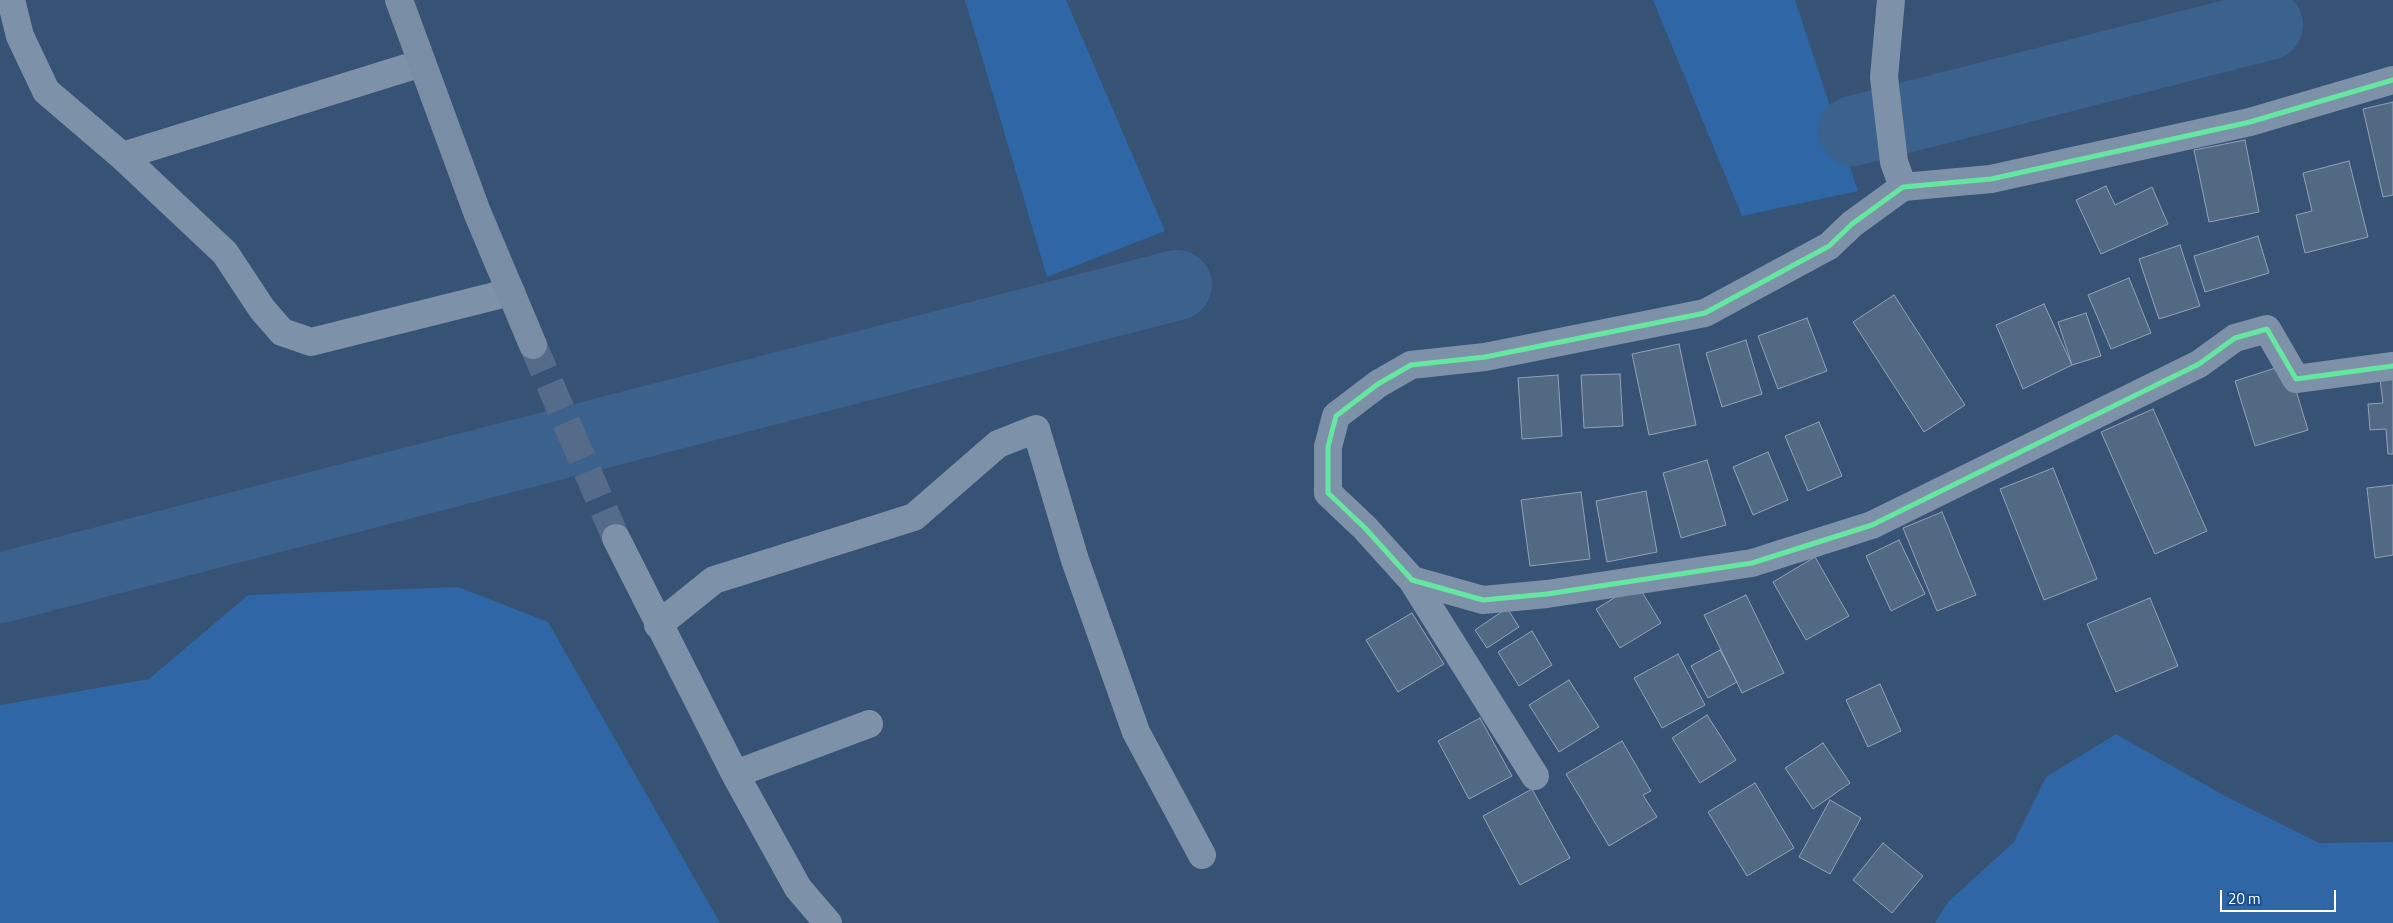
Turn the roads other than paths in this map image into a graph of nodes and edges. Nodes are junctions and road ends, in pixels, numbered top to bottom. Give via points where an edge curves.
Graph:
1 (11, 0) edge
2 (399, 0) edge
3 (1891, 0) edge
4 (422, 63) junction
5 (2393, 80) edge
6 (122, 156) junction
7 (1903, 187) junction
8 (511, 292) junction
9 (533, 345) tunnel mouth
10 (2393, 366) edge
11 (616, 538) tunnel mouth
12 (1412, 580) junction
13 (658, 625) junction
14 (869, 724) dead end
15 (735, 774) junction
16 (1535, 776) dead end
17 (1202, 855) dead end
18 (828, 923) edge

1 - 6 street via 20,36 46,91
2 - 4 street
3 - 7 street via 1884,77 1894,162
4 - 6 street
4 - 8 street via 477,212
5 - 7 street via 2250,122 1991,179
6 - 8 street via 225,253 262,309 282,332 311,342
7 - 12 street via 1852,224 1829,246 1705,313 1485,357 1411,365 1378,384 1336,416 1328,447 1328,493
8 - 9 street
10 - 12 street via 2296,379 2267,329 2235,338 2199,364 1872,525 1752,563 1547,594 1484,600
11 - 13 street
12 - 16 street
13 - 15 street
13 - 17 street via 714,580 914,517 998,444 1036,429 1075,560 1136,732
14 - 15 street
15 - 18 street via 798,888

